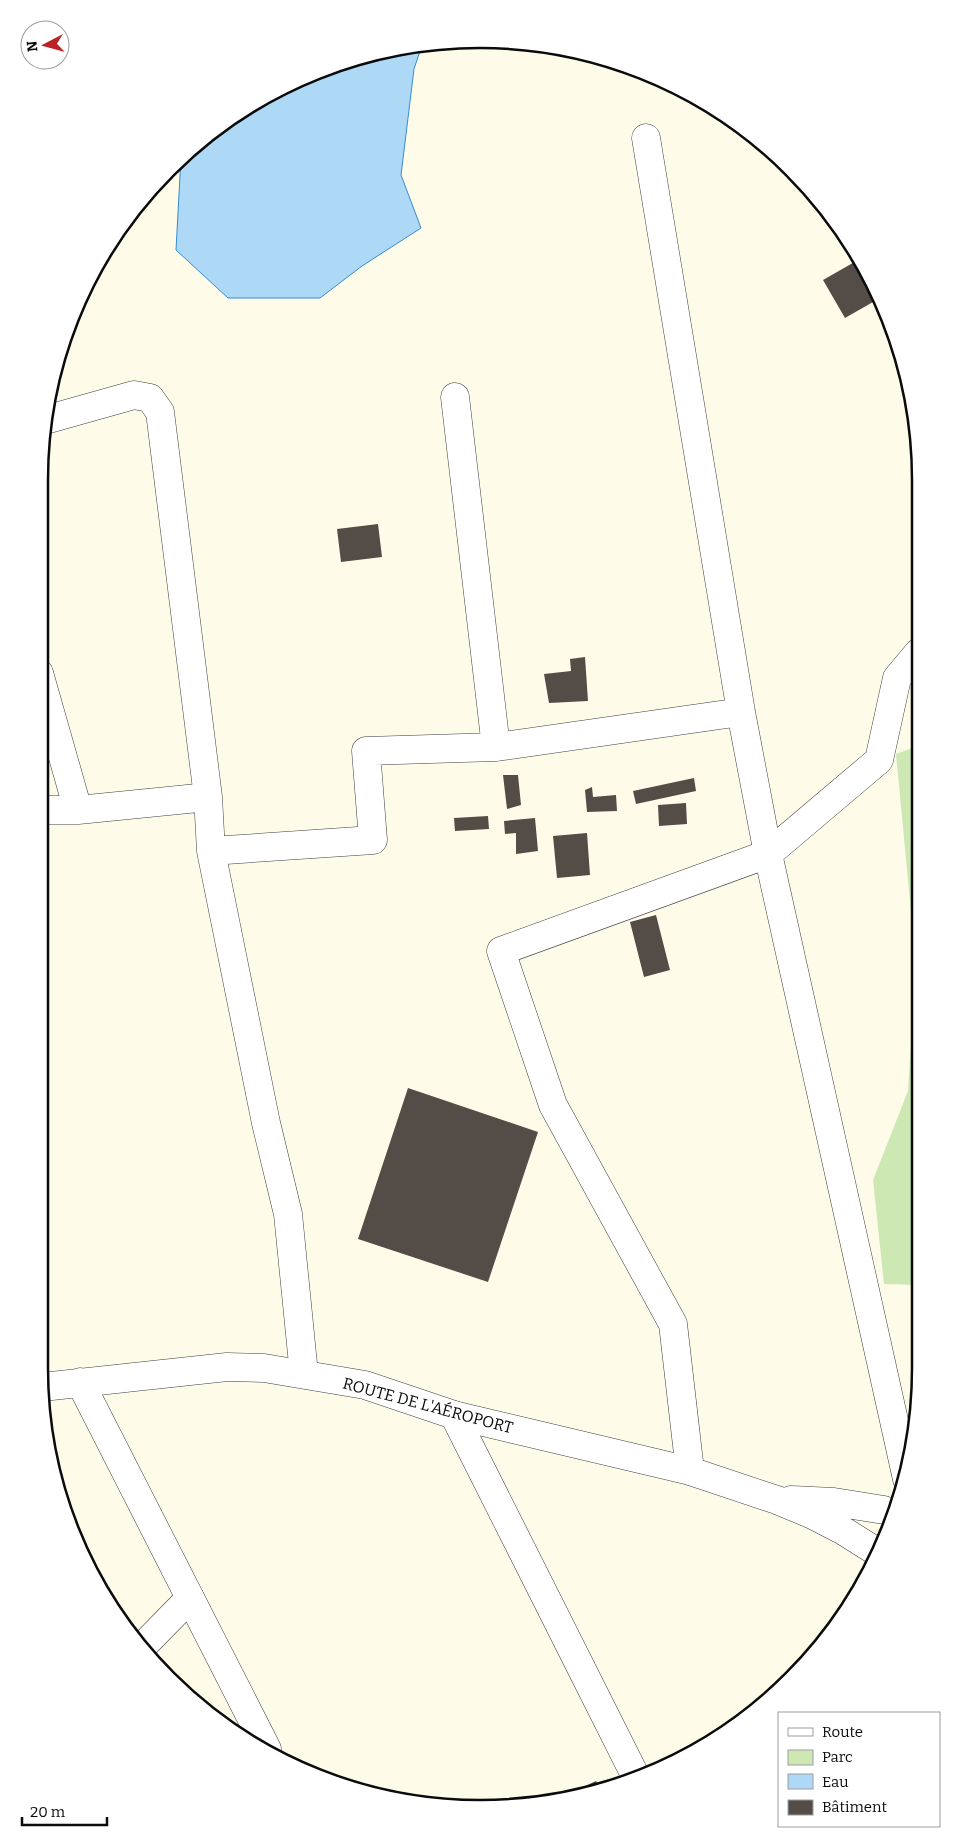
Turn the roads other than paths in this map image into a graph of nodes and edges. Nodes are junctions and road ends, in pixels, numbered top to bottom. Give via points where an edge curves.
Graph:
1 (646, 138) dead end
2 (455, 397) dead end
3 (52, 418) edge
4 (912, 660) edge
5 (48, 703) edge
6 (741, 712) junction
7 (496, 747) junction
8 (208, 797) junction
9 (48, 810) edge
10 (78, 810) junction
11 (211, 851) junction
12 (768, 854) junction
13 (304, 1374) junction
14 (80, 1382) junction
15 (48, 1386) edge
16 (454, 1415) junction
17 (902, 1461) edge
18 (690, 1471) junction
19 (777, 1500) junction
20 (890, 1507) edge
21 (889, 1508) edge
22 (874, 1546) edge
23 (872, 1549) edge
24 (190, 1598) junction
25 (147, 1642) edge
26 (264, 1742) edge
27 (633, 1772) edge

1 - 6 street
2 - 7 street
3 - 8 street via 134,395 150,398 160,412
4 - 12 street via 897,678 879,760
5 - 10 street
6 - 7 street
6 - 12 street
7 - 11 street via 366,751 373,840
8 - 10 street
8 - 11 street
9 - 10 street
11 - 13 street via 266,1123 288,1214
12 - 17 street
12 - 18 street via 502,951 553,1105 674,1324
13 - 14 street, ROUTE DE L'AÉROPORT via 227,1367
13 - 16 street, ROUTE DE L'AÉROPORT via 365,1385
14 - 15 street, ROUTE DE L'AÉROPORT
14 - 24 street
16 - 18 street, ROUTE DE L'AÉROPORT
16 - 27 street
18 - 19 street, ROUTE DE L'AÉROPORT
19 - 20 street, ROUTE DE L'AÉROPORT
19 - 23 street, ROUTE DE L'AÉROPORT via 834,1526
21 - 22 street via 877,1516 873,1525
24 - 25 street
24 - 26 street

